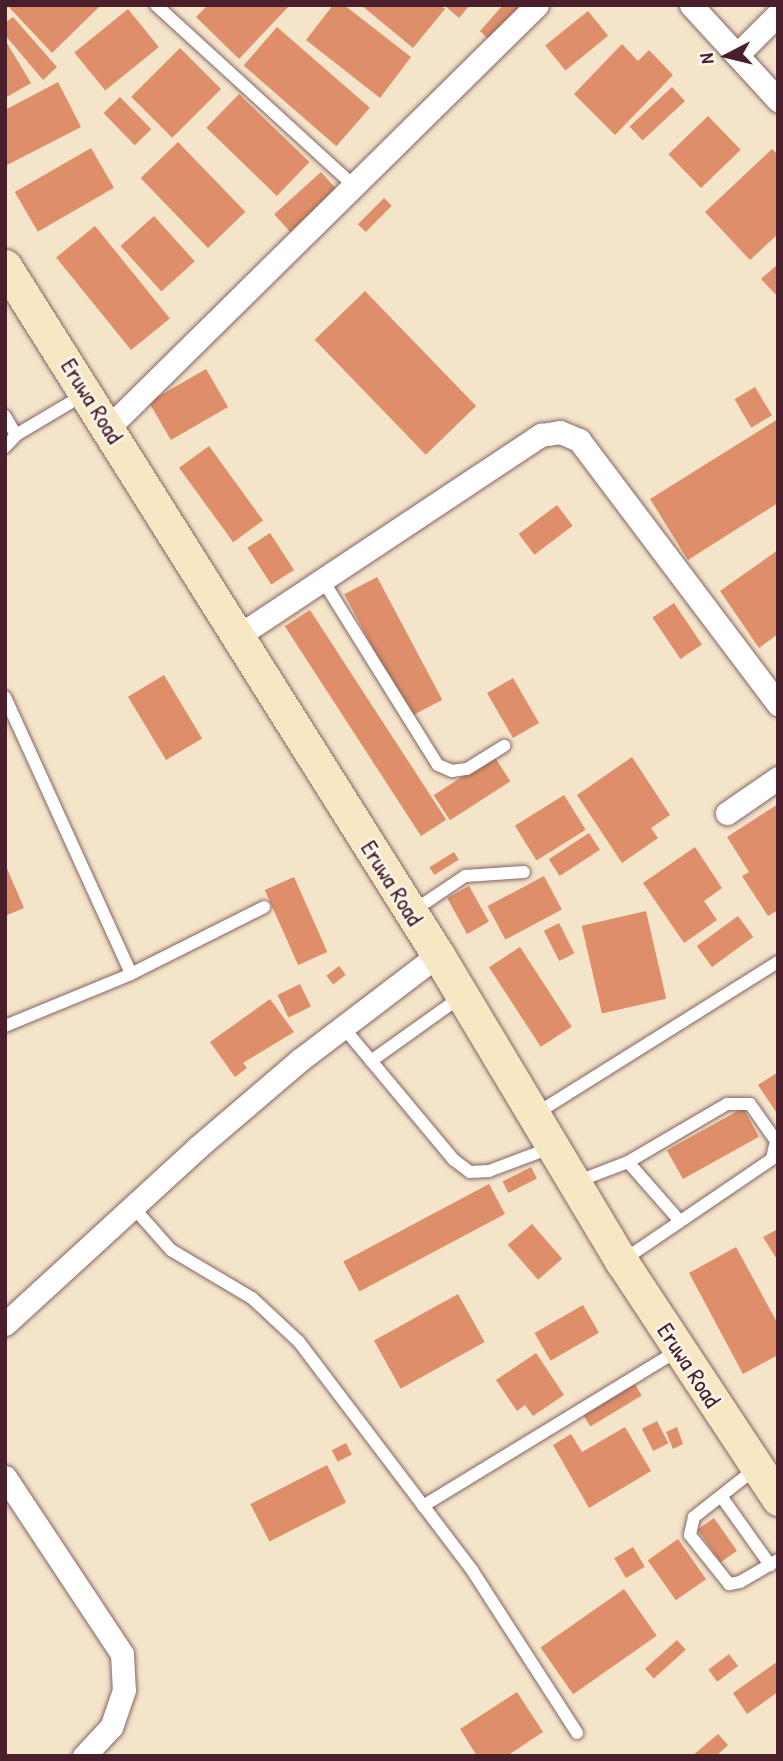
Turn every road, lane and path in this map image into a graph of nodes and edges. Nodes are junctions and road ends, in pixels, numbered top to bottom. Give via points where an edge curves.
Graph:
1 (156, 5) edge
2 (537, 5) edge
3 (691, 5) edge
4 (778, 14) edge
5 (737, 55) junction
6 (778, 100) edge
7 (355, 187) junction
8 (5, 267) edge
9 (87, 392) junction
10 (5, 416) edge
11 (109, 427) junction
12 (16, 435) junction
13 (5, 447) edge
14 (322, 579) junction
15 (238, 636) junction
16 (5, 697) edge
17 (778, 704) edge
18 (504, 746) dead end
19 (778, 778) edge
20 (727, 813) dead end
21 (524, 872) dead end
22 (264, 907) dead end
23 (410, 913) junction
24 (438, 955) junction
25 (778, 962) edge
26 (131, 974) junction
27 (462, 995) junction
28 (5, 1026) edge
29 (343, 1027) junction
30 (371, 1061) junction
31 (534, 1115) junction
32 (553, 1146) junction
33 (628, 1162) junction
34 (576, 1182) junction
35 (133, 1208) junction
36 (679, 1220) junction
37 (622, 1262) junction
38 (5, 1324) edge
39 (680, 1349) junction
40 (755, 1469) junction
41 (5, 1477) edge
42 (721, 1496) junction
43 (778, 1499) edge
44 (423, 1506) junction
45 (774, 1562) edge
46 (577, 1733) dead end
47 (84, 1756) edge

1 - 7 lane
2 - 7 street
3 - 5 street
4 - 5 street
5 - 6 street
7 - 11 street
8 - 9 main road, Eruwa Road
9 - 11 main road, Eruwa Road
9 - 12 lane
10 - 12 lane
11 - 15 main road, Eruwa Road
12 - 13 lane
14 - 15 street
14 - 17 street via 541,435 560,432 579,440
14 - 18 lane via 438,765 452,771 467,769
15 - 23 main road, Eruwa Road
16 - 26 lane
19 - 20 street
21 - 23 lane via 465,876
22 - 26 lane
23 - 24 main road, Eruwa Road
24 - 27 main road, Eruwa Road
24 - 29 street
25 - 31 lane
26 - 28 lane
27 - 30 lane
27 - 31 main road, Eruwa Road
29 - 30 lane
29 - 35 street via 198,1147
30 - 32 lane via 454,1160 470,1172 489,1171
31 - 32 main road, Eruwa Road
32 - 34 main road, Eruwa Road
33 - 34 lane
33 - 36 lane
33 - 36 lane via 727,1104 750,1104 776,1141 772,1159
34 - 37 main road, Eruwa Road
35 - 38 street
35 - 44 lane via 171,1250 275,1316
36 - 37 lane
37 - 39 main road, Eruwa Road
39 - 40 main road, Eruwa Road
39 - 44 lane
40 - 42 lane
40 - 43 main road, Eruwa Road
41 - 47 street via 122,1654 124,1690 111,1727
42 - 45 lane
42 - 45 lane via 689,1527 698,1546 729,1584
44 - 46 lane via 472,1570

